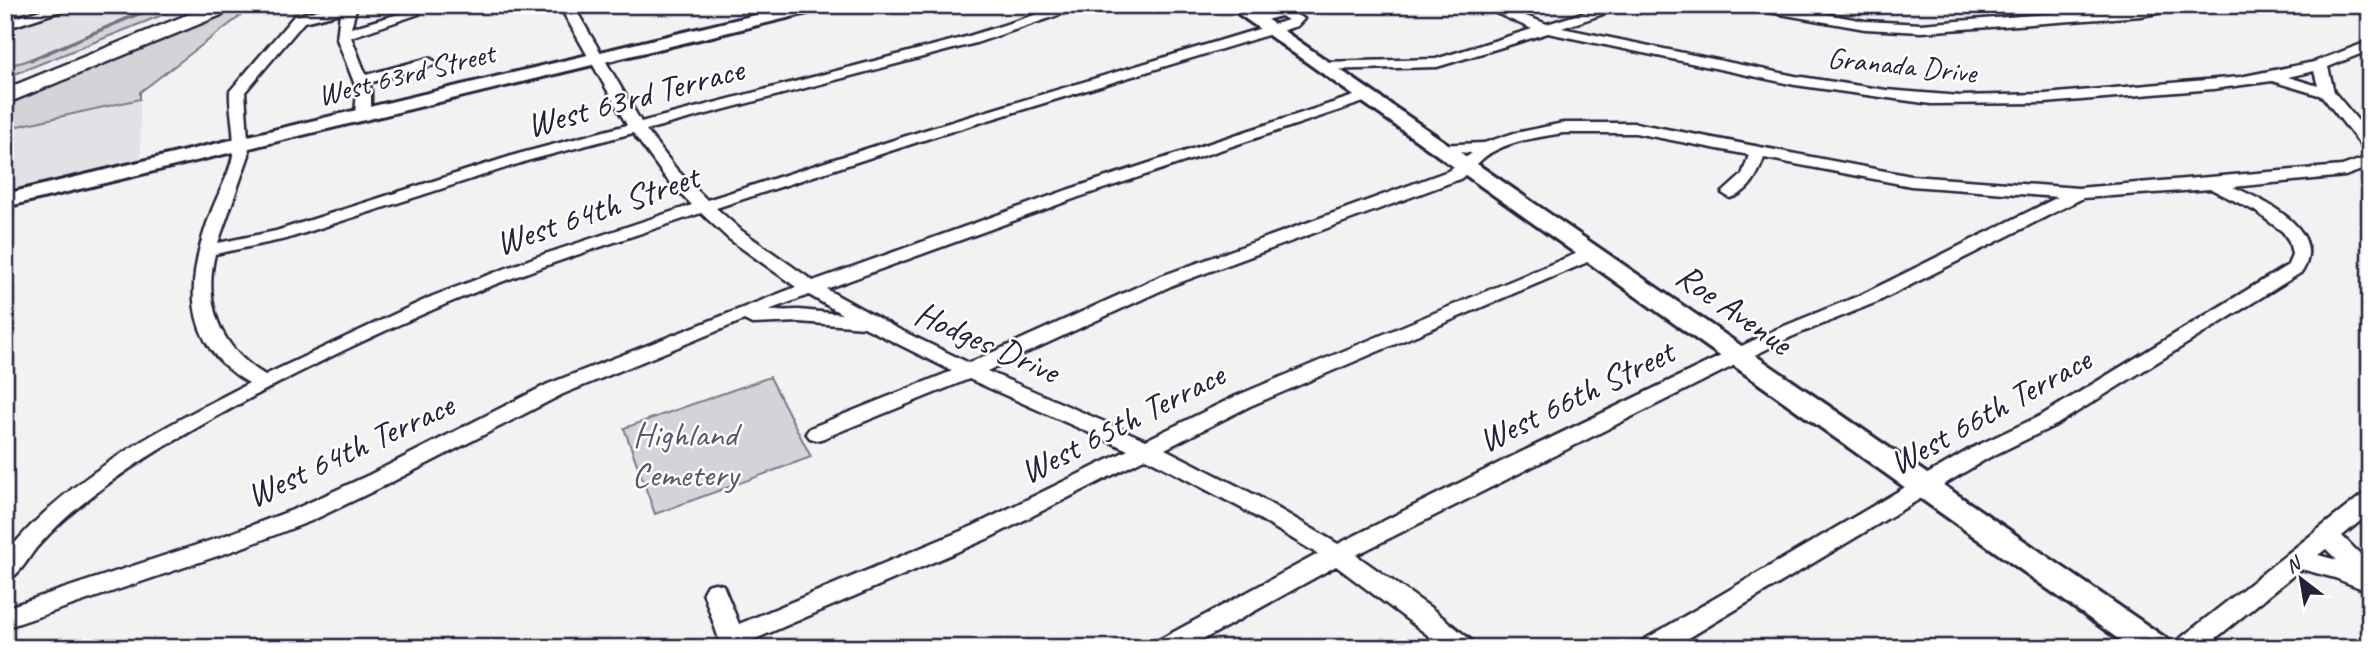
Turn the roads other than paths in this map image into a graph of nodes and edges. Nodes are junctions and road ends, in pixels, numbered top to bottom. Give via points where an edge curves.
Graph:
1 (72, 5) edge
2 (199, 5) edge
3 (229, 5) edge
4 (566, 5) edge
5 (820, 5) edge
6 (1081, 5) edge
7 (1234, 5) edge
8 (1485, 5) edge
9 (1623, 5) edge
10 (1752, 5) edge
11 (2180, 5) edge
12 (349, 6) edge
13 (412, 14) dead end
14 (1262, 24) junction
15 (5, 25) edge
16 (1548, 29) junction
17 (344, 35) junction
18 (2370, 45) edge
19 (596, 59) junction
20 (429, 62) dead end
21 (1321, 66) junction
22 (1365, 66) junction
23 (2320, 66) junction
24 (2273, 78) junction
25 (1342, 80) junction
26 (361, 81) junction
27 (5, 83) edge
28 (2327, 93) junction
29 (5, 97) edge
30 (1365, 97) junction
31 (363, 115) junction
32 (635, 127) junction
33 (241, 144) junction
34 (2370, 146) edge
35 (1440, 148) junction
36 (1486, 148) junction
37 (1758, 152) junction
38 (2370, 162) edge
39 (1467, 167) junction
40 (2345, 171) junction
41 (2370, 173) edge
42 (2249, 181) junction
43 (2210, 184) junction
44 (1994, 189) junction
45 (1730, 193) dead end
46 (2079, 193) junction
47 (5, 201) edge
48 (703, 207) junction
49 (2266, 209) junction
50 (2024, 220) junction
51 (206, 251) junction
52 (1591, 254) junction
53 (809, 288) junction
54 (867, 323) junction
55 (716, 324) junction
56 (1737, 356) junction
57 (968, 371) junction
58 (266, 383) junction
59 (817, 433) dead end
60 (1145, 449) junction
61 (1924, 486) junction
62 (2370, 501) edge
63 (2327, 536) junction
64 (1337, 555) junction
65 (2297, 559) junction
66 (5, 572) edge
67 (2370, 581) edge
68 (715, 592) dead end
69 (5, 618) edge
70 (734, 643) edge
71 (1166, 648) edge
72 (1462, 648) edge
73 (1651, 648) edge
74 (2157, 648) edge
75 (2186, 648) edge

1 - 15 street
2 - 27 highway
3 - 29 highway
4 - 19 street, Hodges Drive
5 - 19 main road, West 63rd Street
6 - 32 street, West 63rd Terrace via 960,43
7 - 14 main road, Roe Avenue
8 - 16 street, Granada Drive
9 - 16 street
10 - 11 street via 1865,25 1922,28
12 - 17 street
12 - 33 street via 299,19 238,91
13 - 17 street
14 - 21 main road, Roe Avenue
14 - 48 street, West 64th Street
16 - 22 street via 1437,62
16 - 24 street, Granada Drive via 1833,86 1932,99 2017,101
17 - 26 street
18 - 23 street
19 - 31 main road, West 63rd Street
19 - 32 street, Hodges Drive
20 - 26 street
21 - 22 street
21 - 25 main road, Roe Avenue
22 - 25 street via 1350,71
23 - 24 street, Granada Drive
23 - 28 street
24 - 28 street
25 - 30 main road, Roe Avenue
26 - 31 street via 366,97
28 - 34 street
30 - 35 main road, Roe Avenue
30 - 53 street, West 64th Terrace via 1109,179
31 - 33 main road, West 63rd Street
32 - 48 street, Hodges Drive
32 - 51 street, West 63rd Terrace via 501,163 280,235
33 - 47 main road, West 63rd Street
33 - 51 street via 241,156
35 - 36 street
35 - 39 main road, Roe Avenue
36 - 37 street via 1546,131 1598,127 1666,133
36 - 39 street
37 - 44 street via 1898,179
37 - 45 street via 1749,177
38 - 40 street, West 66th Street
39 - 52 main road, Roe Avenue
39 - 57 street via 1166,281
40 - 41 street
40 - 42 street, West 66th Street
42 - 43 street, West 66th Street
42 - 49 street, West 66th Terrace via 2255,198
43 - 46 street, West 66th Street
43 - 49 street, West 66th Terrace
44 - 46 street
44 - 50 street via 2019,203
46 - 50 street, West 66th Street
48 - 53 street, Hodges Drive
48 - 58 street, West 64th Street via 440,300
49 - 61 street, West 66th Terrace via 2297,238 2301,261 2296,268 2049,421
50 - 56 street, West 66th Street via 1870,298
51 - 58 street via 202,302 210,330 240,368
52 - 56 main road, Roe Avenue
52 - 60 street, West 65th Terrace via 1340,357
53 - 54 street, Hodges Drive
53 - 55 street, West 64th Terrace
54 - 55 street, West 64th Terrace via 768,315
54 - 57 street, Hodges Drive
55 - 69 street, West 64th Terrace via 560,387 303,515
56 - 61 main road, Roe Avenue
56 - 64 street, West 66th Street
57 - 59 street
57 - 60 street, Hodges Drive
58 - 66 street, West 64th Street via 168,434 113,470 34,536
60 - 64 street, Hodges Drive via 1226,489
60 - 70 street, West 65th Terrace via 981,532
61 - 73 street, West 66th Terrace
61 - 74 main road, Roe Avenue
62 - 63 street
63 - 65 street
63 - 67 street
64 - 71 street, West 66th Street
64 - 72 street, Hodges Drive
65 - 67 street
65 - 75 street
68 - 70 street, West 65th Terrace

